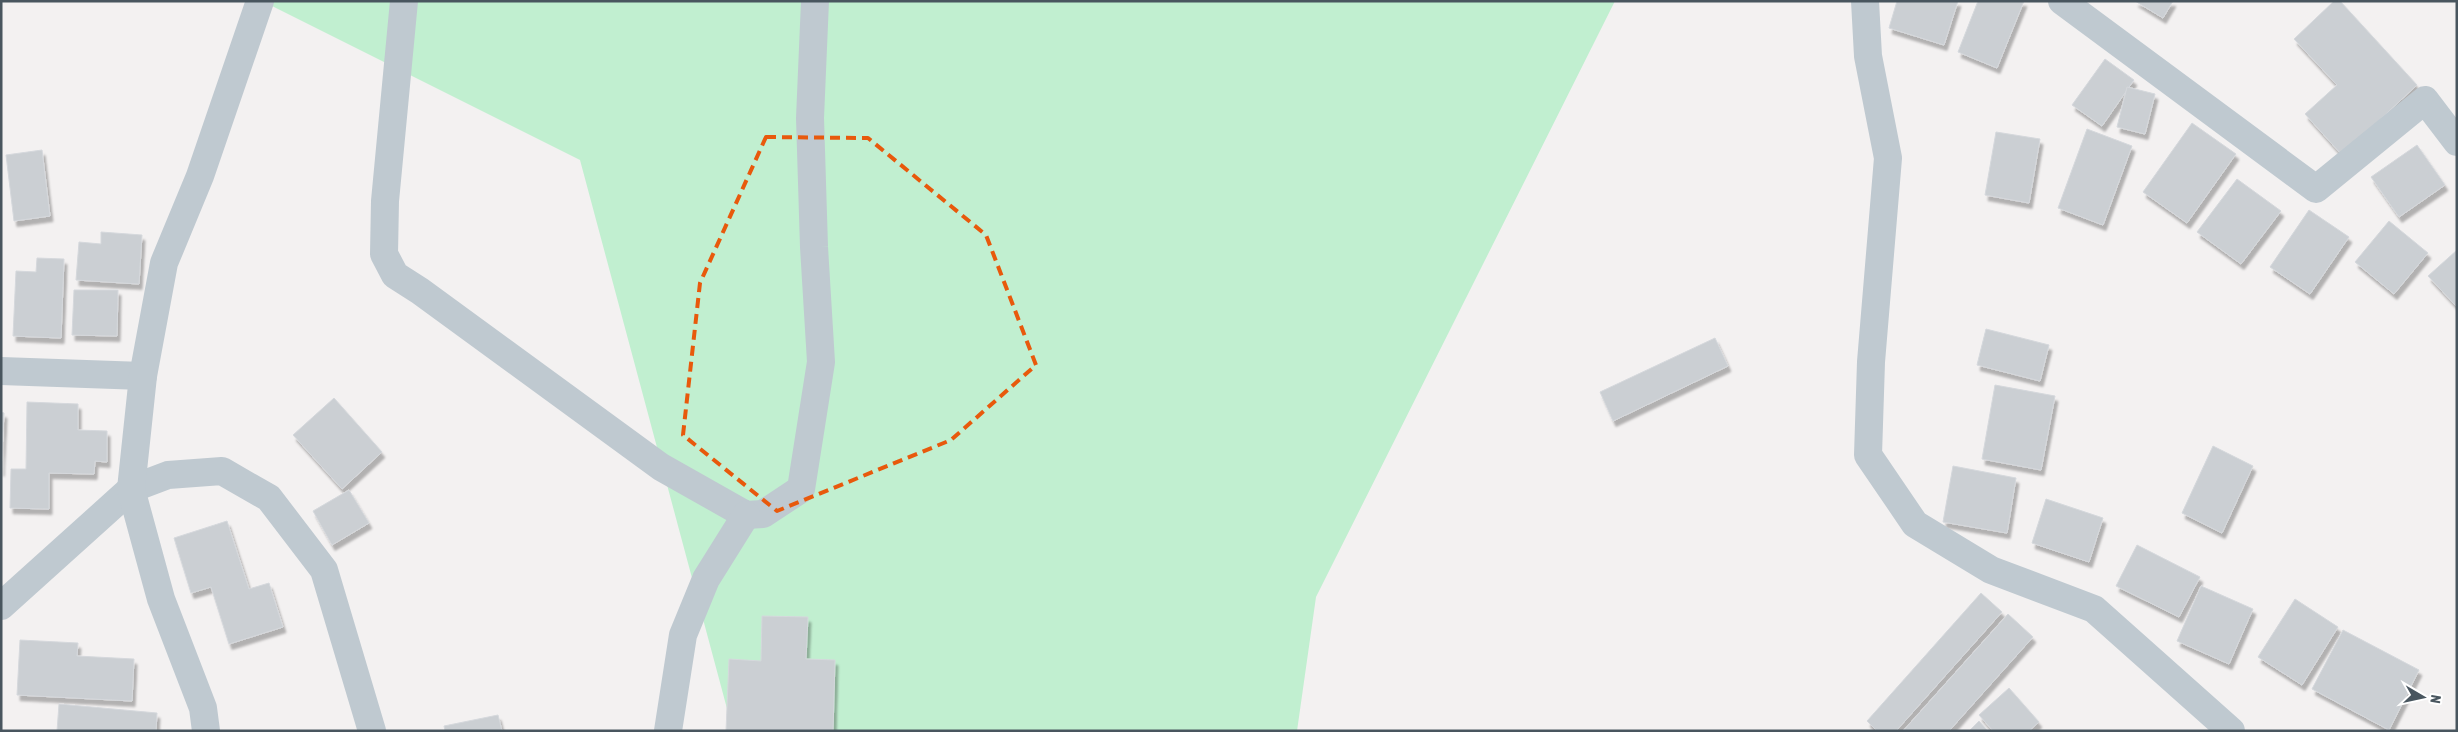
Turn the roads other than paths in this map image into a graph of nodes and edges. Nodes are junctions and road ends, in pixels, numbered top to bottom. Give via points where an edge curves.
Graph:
1 (260, 1) edge
2 (404, 1) edge
3 (815, 1) edge
4 (1865, 1) edge
5 (2062, 1) edge
6 (2457, 142) edge
7 (1, 371) edge
8 (143, 376) junction
9 (130, 489) junction
10 (746, 515) junction
11 (1, 606) edge
12 (206, 731) edge
13 (372, 731) edge
14 (668, 731) edge
15 (2231, 731) edge

1 - 8 street via 200,176 164,263
2 - 10 street via 385,201 384,254 396,275 661,467
3 - 10 street via 810,118 821,362 801,489 762,514
4 - 15 street via 1868,56 1888,158 1871,362 1868,455 1916,524 1991,570 2094,609
5 - 6 street via 2316,189 2425,100
7 - 8 street
8 - 9 street
9 - 11 street
9 - 12 street via 161,599 203,708
9 - 13 street via 168,475 222,471 269,498 324,570
10 - 14 street via 706,579 683,634

